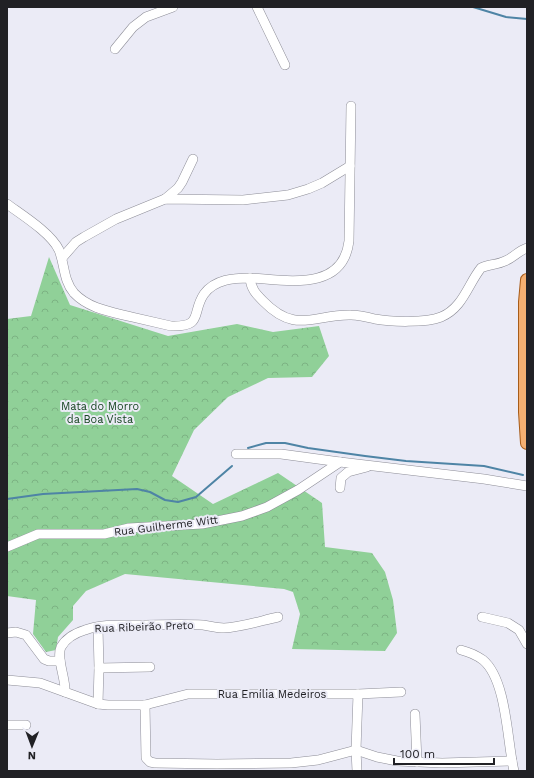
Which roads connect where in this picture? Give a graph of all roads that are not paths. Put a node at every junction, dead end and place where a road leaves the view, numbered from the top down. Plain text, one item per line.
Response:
1 (173, 7) edge
2 (257, 7) edge
3 (115, 49) dead end
4 (285, 64) dead end
5 (351, 106) dead end
6 (193, 159) dead end
7 (350, 166) junction
8 (180, 186) junction
9 (165, 199) junction
10 (191, 199) junction
11 (7, 204) edge
12 (527, 248) edge
13 (62, 258) junction
14 (250, 278) junction
15 (527, 280) edge
16 (527, 443) edge
17 (236, 454) dead end
18 (340, 462) junction
19 (372, 466) junction
20 (527, 486) edge
21 (340, 488) dead end
22 (7, 547) edge
23 (278, 617) dead end
24 (482, 617) dead end
25 (98, 628) junction
26 (7, 633) edge
27 (527, 644) edge
28 (461, 650) dead end
29 (60, 661) junction
30 (150, 667) dead end
31 (99, 668) junction
32 (7, 680) edge
33 (65, 692) junction
34 (401, 692) dead end
35 (358, 694) junction
36 (98, 704) junction
37 (145, 704) junction
38 (415, 714) dead end
39 (7, 725) edge
40 (26, 725) dead end
41 (356, 750) junction
42 (512, 761) junction
43 (417, 762) junction
44 (217, 768) edge
45 (357, 771) edge
46 (514, 771) edge

1 - 3 street
2 - 4 street
5 - 7 street
6 - 8 street
7 - 10 street
7 - 14 street
8 - 9 street
8 - 10 street
9 - 10 street
9 - 13 street
11 - 13 street
12 - 14 street
13 - 14 street
15 - 16 main road
17 - 18 street
18 - 19 street
18 - 22 street, Rua Guilherme Witt
19 - 20 street
19 - 21 street
23 - 25 street, Rua Ribeirão Preto
24 - 27 street
25 - 29 street, Rua Ribeirão Preto
25 - 31 street
26 - 29 street
28 - 42 street
29 - 33 street, Rua Ribeirão Preto
30 - 31 street
31 - 36 street
32 - 33 street, Rua Emília Medeiros
33 - 36 street, Rua Emília Medeiros
34 - 35 street, Rua Emília Medeiros
35 - 37 street, Rua Emília Medeiros
35 - 41 street
36 - 37 street, Rua Emília Medeiros
37 - 44 street
38 - 43 street
39 - 40 street
41 - 43 street
41 - 44 street
41 - 45 street
42 - 43 street
42 - 46 street

